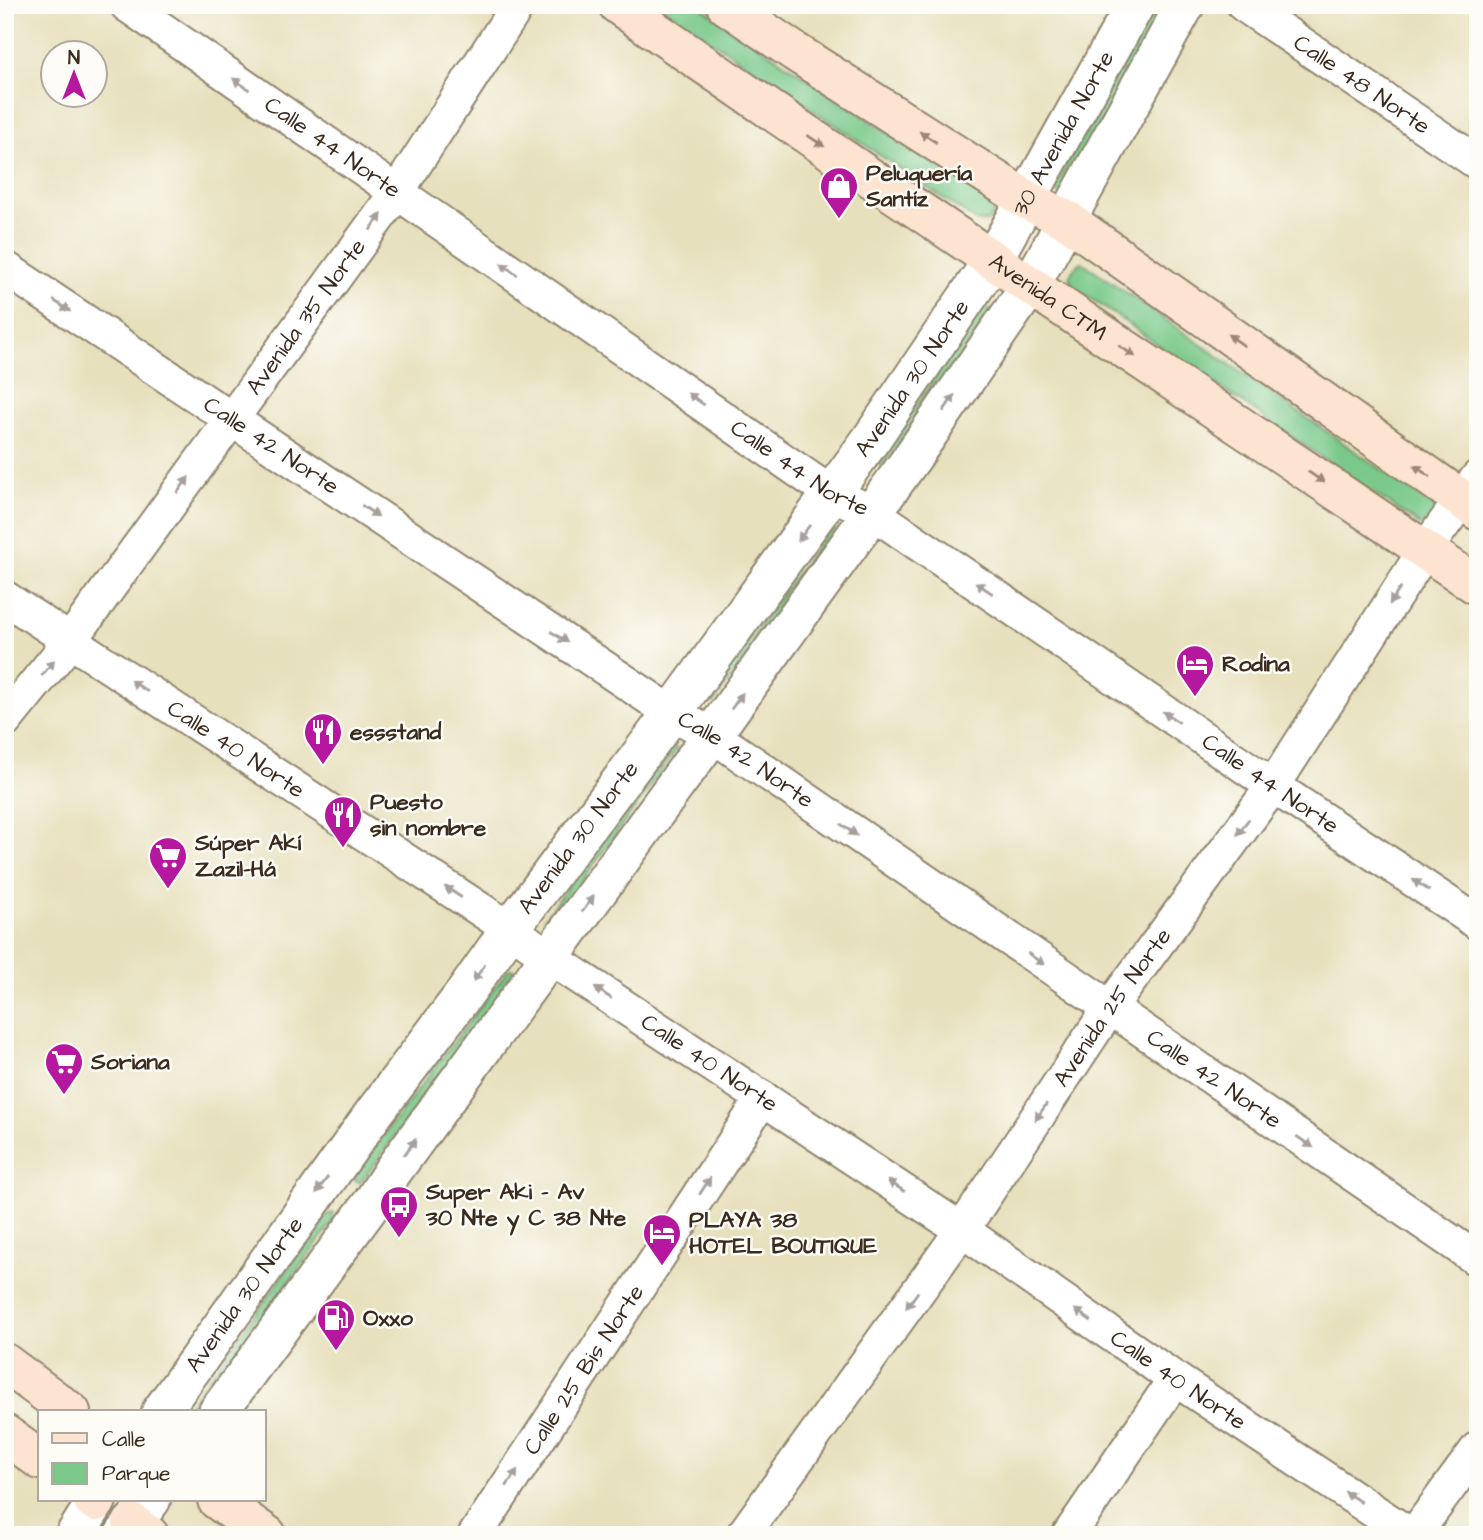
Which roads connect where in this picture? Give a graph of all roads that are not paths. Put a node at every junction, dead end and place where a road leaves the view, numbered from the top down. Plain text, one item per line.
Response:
1 (127, 5) edge
2 (518, 5) edge
3 (618, 5) edge
4 (726, 5) edge
5 (1135, 5) edge
6 (1185, 5) edge
7 (1244, 5) edge
8 (1478, 163) edge
9 (397, 192) junction
10 (1027, 200) junction
11 (1067, 220) junction
12 (992, 261) junction
13 (5, 268) edge
14 (1030, 286) junction
15 (232, 419) junction
16 (911, 459) joint
17 (832, 494) junction
18 (1472, 496) edge
19 (872, 512) junction
20 (1425, 550) junction
21 (1478, 586) edge
22 (5, 598) edge
23 (70, 641) junction
24 (672, 713) junction
25 (5, 721) edge
26 (712, 735) junction
27 (1273, 786) junction
28 (1478, 923) edge
29 (510, 929) junction
30 (549, 957) junction
31 (1109, 1009) junction
32 (763, 1098) junction
33 (962, 1230) junction
34 (1478, 1260) edge
35 (5, 1363) edge
36 (1175, 1379) junction
37 (68, 1410) edge
38 (162, 1410) edge
39 (219, 1410) edge
40 (5, 1434) edge
41 (1478, 1448) edge
42 (38, 1459) edge
43 (94, 1502) edge
44 (99, 1502) edge
45 (220, 1502) edge
46 (139, 1523) edge
47 (75, 1535) edge
48 (267, 1535) edge
49 (475, 1535) edge
50 (743, 1535) edge
51 (1069, 1535) edge
52 (1412, 1535) edge

9 -> 1 street, Calle 44 Norte
2 - 9 street, Avenida 35 Norte
3 -> 12 main road, Avenida CTM
10 -> 4 main road
5 - 10 street, 30 Avenida Norte
6 - 11 street
7 - 8 street, Calle 48 Norte
15 -> 9 street, Avenida 35 Norte
17 -> 9 street, Calle 44 Norte
10 - 11 main road
10 - 12 street, 30 Avenida Norte
11 - 14 street, 30 Avenida Norte
18 -> 11 main road
12 - 14 main road, Avenida CTM
12 - 17 street, Avenida 30 Norte
13 -> 15 street, Calle 42 Norte
16 -> 14 street, 30 Avenida Norte
14 -> 20 main road, Avenida CTM
23 -> 15 street, Avenida 35 Norte
15 -> 24 street, Calle 42 Norte
16 - 19 street, Avenida 30 Norte
17 - 19 street, Calle 44 Norte
17 -> 24 street, Avenida 30 Norte
18 - 20 street, Avenida 25 Norte
26 -> 19 street, Avenida 30 Norte
27 -> 19 street, Calle 44 Norte
20 - 21 main road, Avenida CTM
20 -> 27 street, Avenida 25 Norte
22 - 23 street, Calle 40 Norte
25 -> 23 street, Avenida 35 Norte
29 -> 23 street, Calle 40 Norte
24 - 26 street, Calle 42 Norte
24 - 29 street, Avenida 30 Norte
30 -> 26 street, Avenida 30 Norte
26 -> 31 street, Calle 42 Norte
28 -> 27 street, Calle 44 Norte
27 -> 31 street, Avenida 25 Norte
29 - 30 street, Calle 40 Norte
29 -> 38 street, Avenida 30 Norte
32 -> 30 street, Calle 40 Norte
39 -> 30 street, Avenida 30 Norte
31 -> 33 street, Avenida 25 Norte
31 -> 34 street, Calle 42 Norte
33 -> 32 street, Calle 40 Norte
49 -> 32 street, Calle 25 Bis Norte
36 -> 33 street, Calle 40 Norte
33 -> 50 street, Avenida 25 Norte
35 - 37 main road
36 - 51 street
52 -> 36 street, Calle 40 Norte
40 - 42 main road
41 - 52 street
43 - 47 street
44 - 46 street
45 - 48 main road

